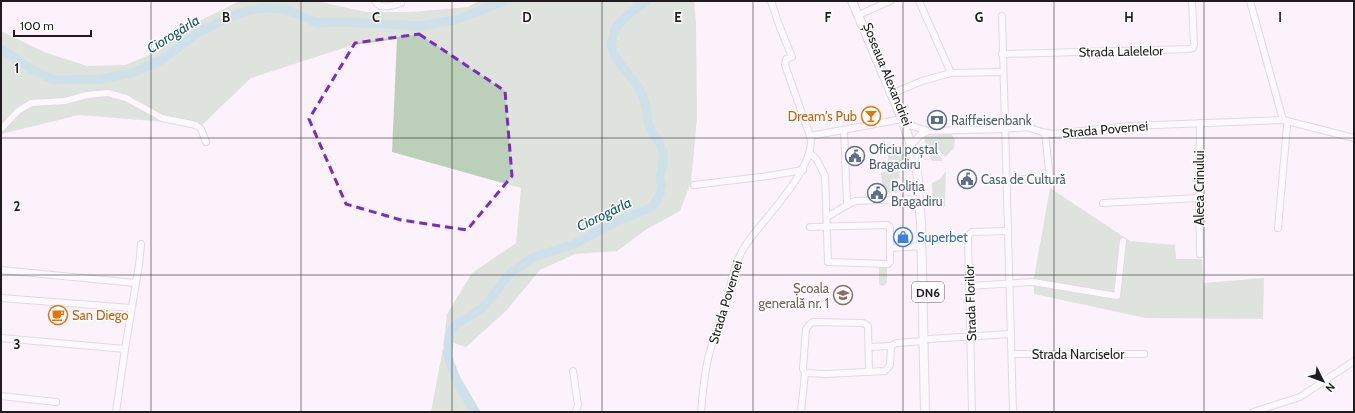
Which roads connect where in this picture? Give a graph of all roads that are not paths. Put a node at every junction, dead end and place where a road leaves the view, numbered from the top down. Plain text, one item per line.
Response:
1 (375, 1) edge
2 (772, 1) edge
3 (852, 1) edge
4 (857, 1) edge
5 (890, 1) edge
6 (919, 1) edge
7 (1192, 1) edge
8 (1250, 1) edge
9 (401, 3) dead end
10 (863, 13) junction
11 (1002, 16) dead end
12 (1002, 54) junction
13 (1002, 72) junction
14 (951, 74) junction
15 (896, 92) junction
16 (902, 119) junction
17 (1283, 120) junction
18 (1200, 123) junction
19 (909, 125) junction
20 (1287, 126) dead end
21 (1, 129) edge
22 (1004, 129) junction
23 (844, 130) junction
24 (928, 131) junction
25 (1045, 133) junction
26 (810, 137) junction
27 (1354, 138) edge
28 (915, 141) junction
29 (206, 142) dead end
30 (810, 153) junction
31 (803, 170) junction
32 (1006, 180) junction
33 (694, 185) dead end
34 (1199, 198) junction
35 (920, 199) junction
36 (1103, 203) dead end
37 (847, 205) junction
38 (827, 217) junction
39 (827, 226) junction
40 (810, 227) dead end
41 (1278, 228) dead end
42 (1008, 231) junction
43 (1123, 241) dead end
44 (141, 244) dead end
45 (922, 246) junction
46 (891, 248) junction
47 (1200, 254) dead end
48 (1, 270) edge
49 (136, 283) junction
50 (1010, 284) junction
51 (969, 286) junction
52 (1, 298) edge
53 (131, 308) junction
54 (1011, 334) junction
55 (971, 337) junction
56 (1, 338) edge
57 (926, 340) junction
58 (890, 346) junction
59 (869, 347) junction
60 (125, 349) junction
61 (1012, 354) junction
62 (1144, 354) dead end
63 (1354, 361) edge
64 (573, 371) dead end
65 (869, 372) junction
66 (805, 373) junction
67 (1, 396) edge
68 (56, 402) dead end
69 (116, 412) edge
70 (576, 412) edge
71 (701, 412) edge
72 (801, 412) edge
73 (925, 412) edge
74 (931, 412) edge
75 (972, 412) edge
76 (1013, 412) edge
77 (1253, 412) edge

1 - 9 street
2 - 26 street
3 - 16 highway, Șoseaua Alexandriei / DN6
4 - 10 highway, Șoseaua Alexandriei / DN6
5 - 10 street
6 - 14 street
7 - 12 street, Strada Lalelelor
8 - 17 street
10 - 15 highway, Șoseaua Alexandriei / DN6
11 - 12 street
12 - 13 street
13 - 14 street
13 - 22 street
14 - 15 street
15 - 19 highway, Șoseaua Alexandriei / DN6
16 - 23 street
16 - 35 highway, Șoseaua Alexandriei / DN6
17 - 18 street, Strada Povernei
17 - 27 street, Strada Povernei
18 - 25 street, Strada Povernei
18 - 34 street, Aleea Crinului
19 - 24 street, Strada Povernei
19 - 28 highway, Șoseaua Alexandriei / DN6
20 - 41 street
21 - 29 street
22 - 24 street, Strada Povernei
22 - 25 street, Strada Povernei
22 - 32 street
23 - 26 street
23 - 37 street
24 - 28 street
25 - 32 street
26 - 30 street, Strada Povernei
28 - 57 highway, Șoseaua Alexandriei / DN6
30 - 31 street, Strada Povernei
30 - 38 street
31 - 33 street
31 - 71 street, Strada Povernei
32 - 42 street
34 - 36 street
34 - 47 street, Aleea Crinului
35 - 37 street
35 - 45 highway, Șoseaua Alexandriei / DN6
37 - 38 street
38 - 39 street
39 - 40 street
39 - 46 street
39 - 46 street
42 - 50 street
42 - 51 street, Strada Florilor
43 - 50 street
44 - 49 street
45 - 46 street
45 - 57 highway, Șoseaua Alexandriei / DN6
48 - 49 street
49 - 53 street
50 - 51 street
50 - 54 street
51 - 55 street, Strada Florilor
52 - 53 street
53 - 60 street
54 - 55 street
54 - 61 street
55 - 57 street
55 - 75 street, Strada Florilor
56 - 60 street
57 - 58 street
57 - 73 highway, Șoseaua Alexandriei / DN6
57 - 74 highway, Șoseaua Alexandriei / DN6
58 - 59 street
58 - 65 street
59 - 65 street
59 - 66 street
60 - 69 street
61 - 62 street, Strada Narciselor
61 - 76 street
63 - 77 street
64 - 70 street
65 - 66 street
66 - 72 street
67 - 68 street

